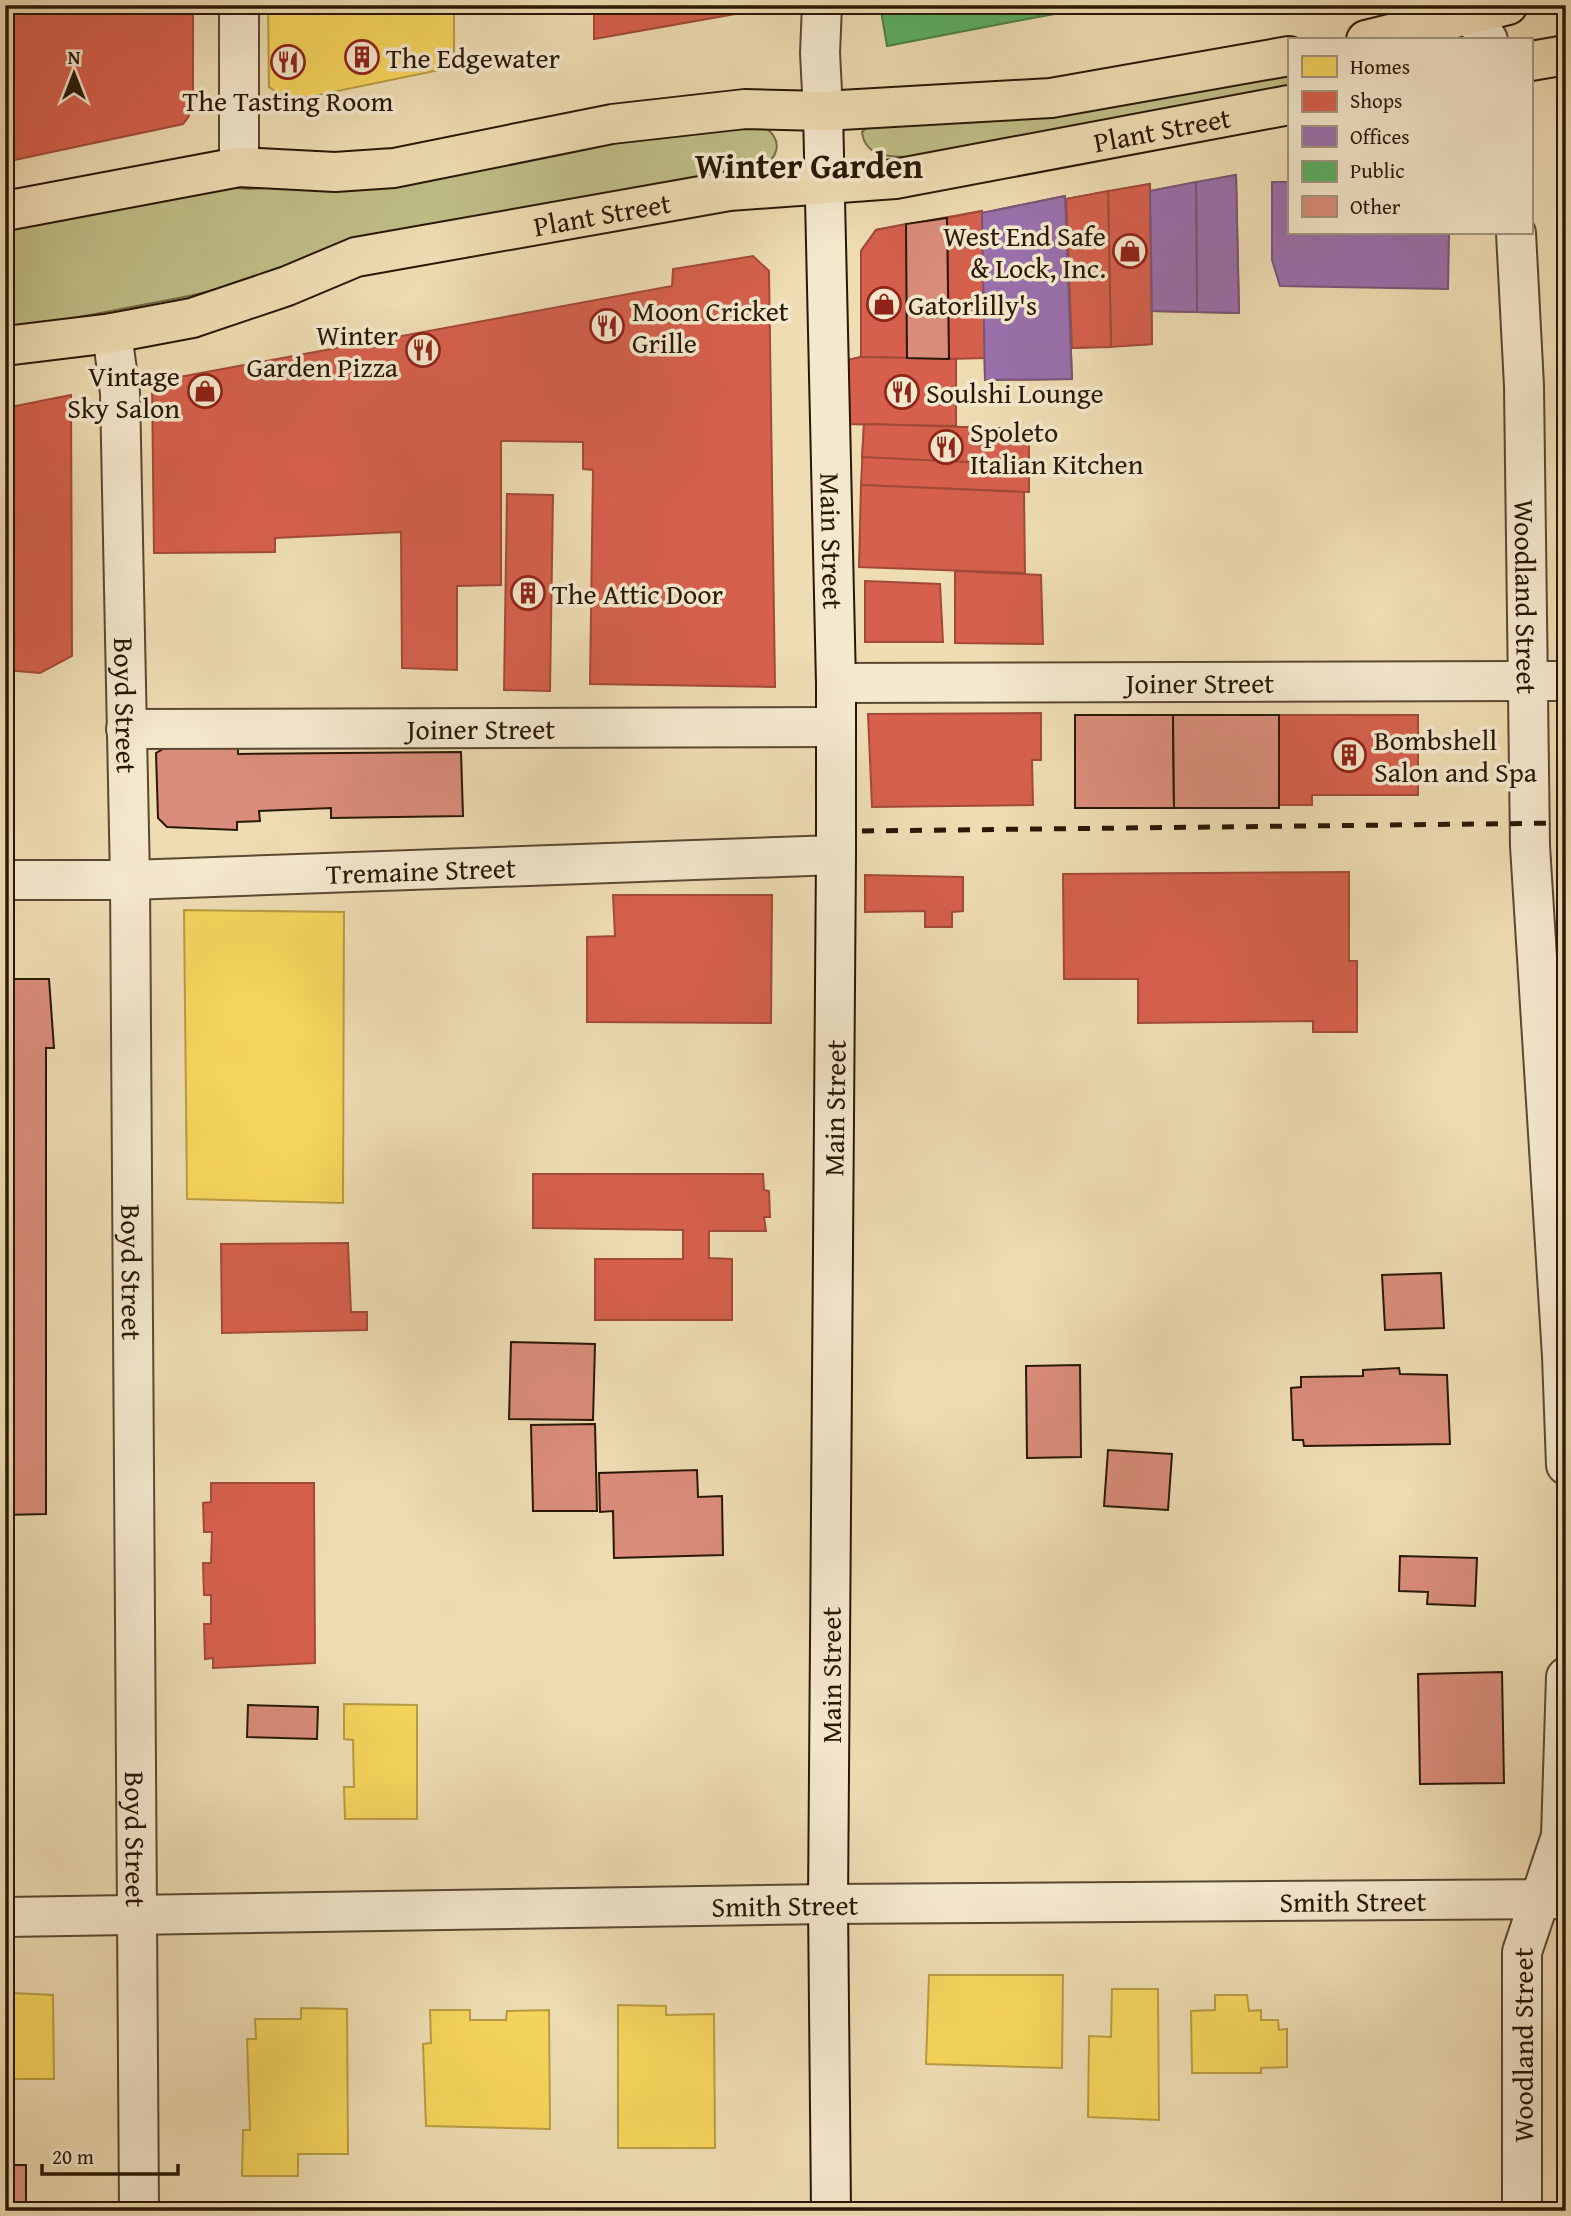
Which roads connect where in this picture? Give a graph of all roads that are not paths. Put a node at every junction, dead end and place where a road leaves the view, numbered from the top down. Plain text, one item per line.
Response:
1 (239, 5) edge
2 (822, 5) edge
3 (1508, 5) edge
4 (1475, 19) edge
5 (1376, 38) edge
6 (1566, 55) edge
7 (1288, 56) edge
8 (1532, 61) edge
9 (1288, 105) edge
10 (823, 111) junction
11 (239, 167) junction
12 (826, 185) junction
13 (5, 211) edge
14 (1516, 234) edge
15 (112, 333) junction
16 (5, 346) edge
17 (1528, 681) junction
18 (1566, 681) edge
19 (836, 683) junction
20 (836, 727) junction
21 (126, 729) junction
22 (836, 855) junction
23 (5, 880) edge
24 (130, 880) junction
25 (1566, 1465) edge
26 (1566, 1677) edge
27 (1554, 1899) edge
28 (828, 1904) junction
29 (135, 1916) junction
30 (5, 1917) edge
31 (139, 2211) edge
32 (831, 2211) edge
33 (1522, 2211) edge

1 - 11 street
2 - 10 street, Main Street
3 - 4 main road
4 - 5 main road
6 - 8 main road
7 - 10 main road, Plant Street
9 - 12 main road, Plant Street
10 - 11 main road, Plant Street
10 - 12 street, Main Street
11 - 13 main road, Plant Street
12 - 15 main road, Plant Street
12 - 19 street, Main Street
14 - 17 street, Woodland Street
15 - 16 main road, Plant Street
15 - 21 street, Boyd Street
17 - 18 street, Joiner Street
17 - 19 street, Joiner Street
17 - 25 street, Woodland Street
19 - 20 street, Main Street
20 - 21 street, Joiner Street
20 - 22 street, Main Street
21 - 24 street, Boyd Street
22 - 24 street, Tremaine Street
22 - 28 street, Main Street
23 - 24 street, Tremaine Street
24 - 29 street, Boyd Street
26 - 27 street, Woodland Street
27 - 28 street, Smith Street
27 - 33 street, Woodland Street
28 - 29 street, Smith Street
28 - 32 street, Main Street
29 - 30 street, Smith Street
29 - 31 street, Boyd Street

